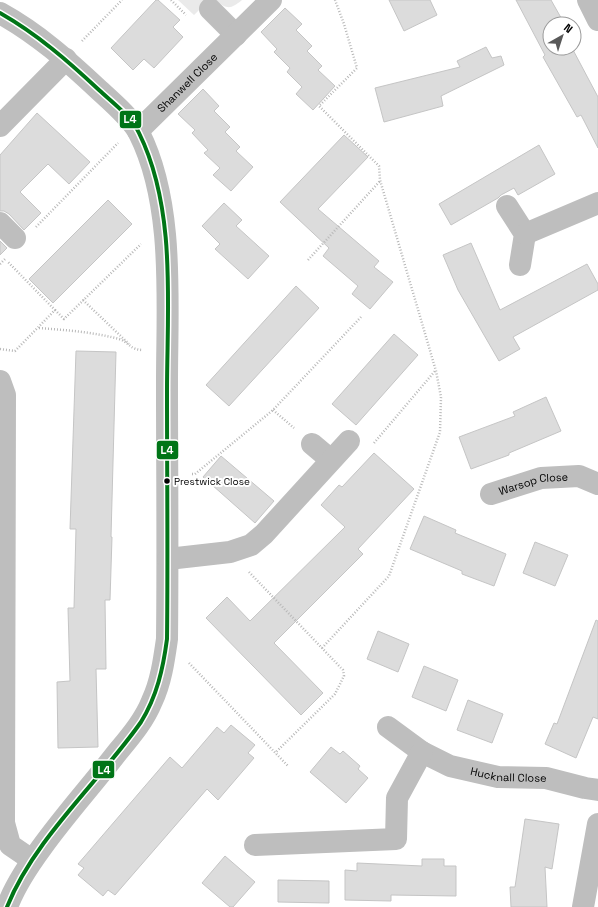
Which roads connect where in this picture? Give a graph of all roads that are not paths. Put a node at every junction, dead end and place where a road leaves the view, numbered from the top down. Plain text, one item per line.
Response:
1 (271, 0) edge
2 (588, 0) edge
3 (210, 9) dead end
4 (0, 13) edge
5 (598, 20) edge
6 (236, 35) junction
7 (66, 59) junction
8 (0, 126) edge
9 (136, 129) junction
10 (598, 204) edge
11 (507, 206) dead end
12 (0, 223) edge
13 (525, 234) junction
14 (19, 241) road end
15 (520, 265) dead end
16 (0, 381) edge
17 (349, 441) dead end
18 (312, 444) dead end
19 (331, 460) junction
20 (598, 484) edge
21 (492, 494) dead end
22 (168, 559) junction
23 (388, 727) dead end
24 (422, 752) junction
25 (598, 790) edge
26 (598, 824) edge
27 (255, 845) dead end
28 (32, 860) junction
29 (9, 900) edge
30 (583, 907) edge

1 - 6 street, Shanwell Close
2 - 5 street
3 - 6 street
4 - 7 street
6 - 9 street, Shanwell Close
7 - 8 street
7 - 9 street
9 - 22 street
10 - 13 street
11 - 13 street
12 - 14 street
13 - 15 street
16 - 28 street
17 - 19 street
18 - 19 street
19 - 22 street
20 - 21 street, Warsop Close
22 - 28 street
23 - 24 street, Hucknall Close
24 - 25 street, Hucknall Close
24 - 27 street
26 - 30 street
28 - 29 street

